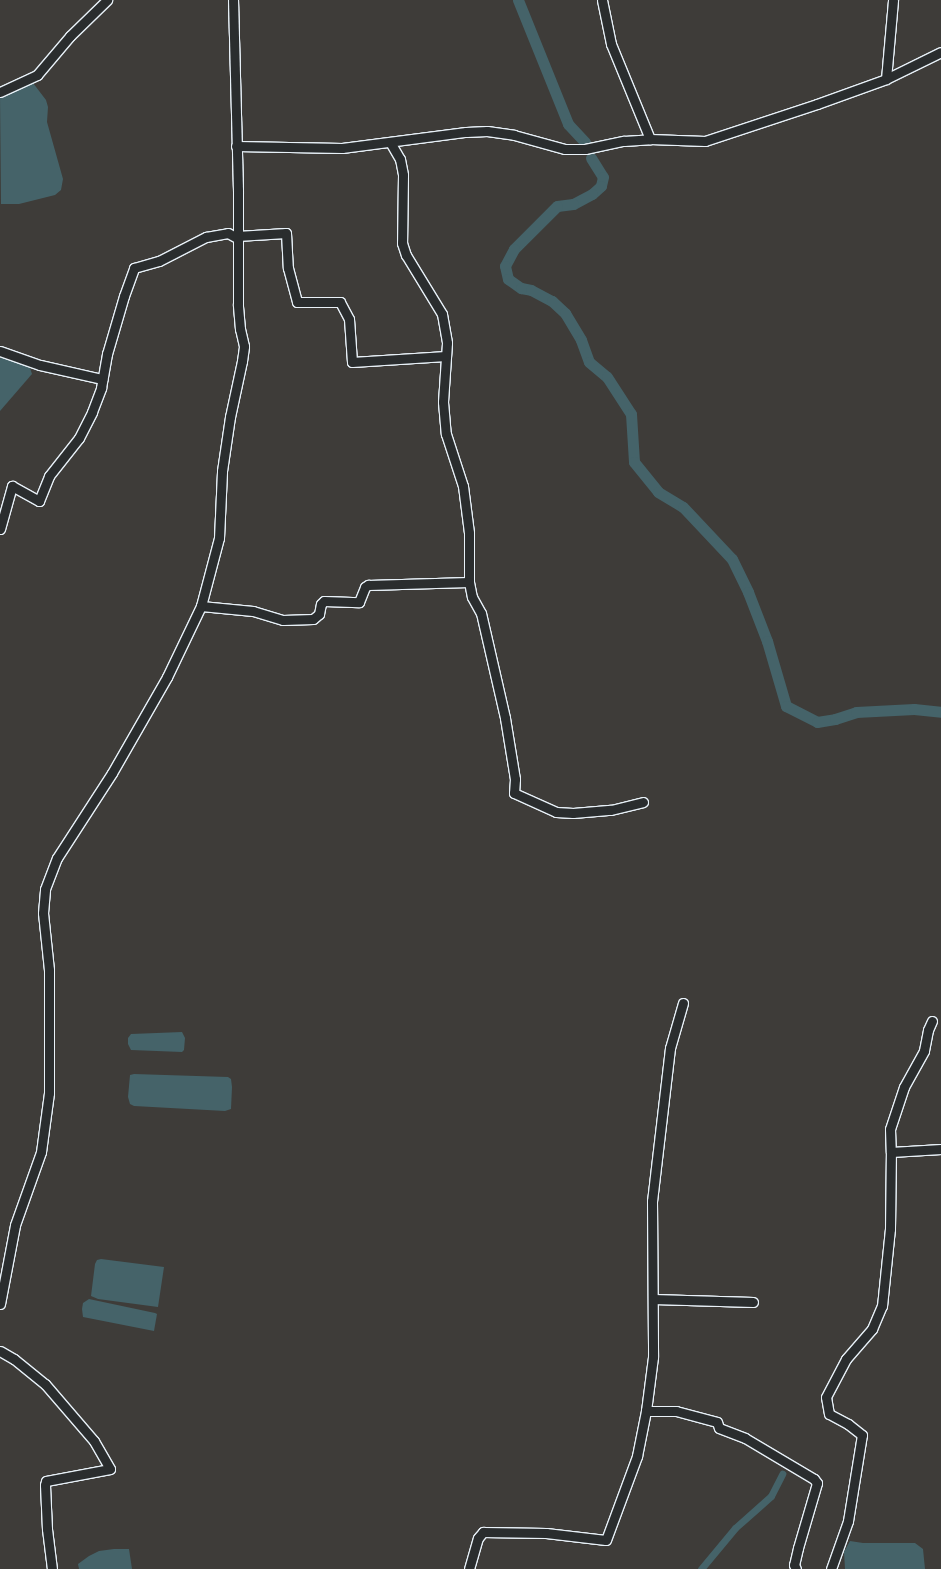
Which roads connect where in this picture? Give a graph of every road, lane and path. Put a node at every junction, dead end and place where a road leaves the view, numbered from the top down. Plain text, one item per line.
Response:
1 (107, 0) edge
2 (233, 0) edge
3 (602, 0) edge
4 (893, 0) edge
5 (941, 52) edge
6 (886, 78) junction
7 (0, 92) edge
8 (650, 139) junction
9 (390, 142) junction
10 (236, 146) junction
11 (237, 237) junction
12 (0, 351) edge
13 (446, 356) junction
14 (102, 379) junction
15 (0, 529) edge
16 (469, 582) junction
17 (201, 606) junction
18 (643, 802) dead end
19 (684, 1004) dead end
20 (932, 1021) dead end
21 (941, 1149) edge
22 (891, 1152) junction
23 (653, 1299) junction
24 (753, 1302) dead end
25 (0, 1304) edge
26 (0, 1351) edge
27 (646, 1411) junction
28 (52, 1569) edge
29 (469, 1569) edge
30 (796, 1569) edge
31 (831, 1569) edge

1 - 7 street
2 - 10 street
3 - 8 street
4 - 6 street
5 - 6 street
6 - 8 street
8 - 9 street
9 - 10 street
9 - 13 street
10 - 11 street
11 - 13 street
11 - 14 street
11 - 17 street
12 - 14 street
13 - 16 street
14 - 15 street
16 - 17 street
16 - 18 street
17 - 25 street
19 - 23 street
20 - 22 street
21 - 22 street
22 - 31 street
23 - 24 street
23 - 27 street
26 - 28 street
27 - 29 street
27 - 30 street

